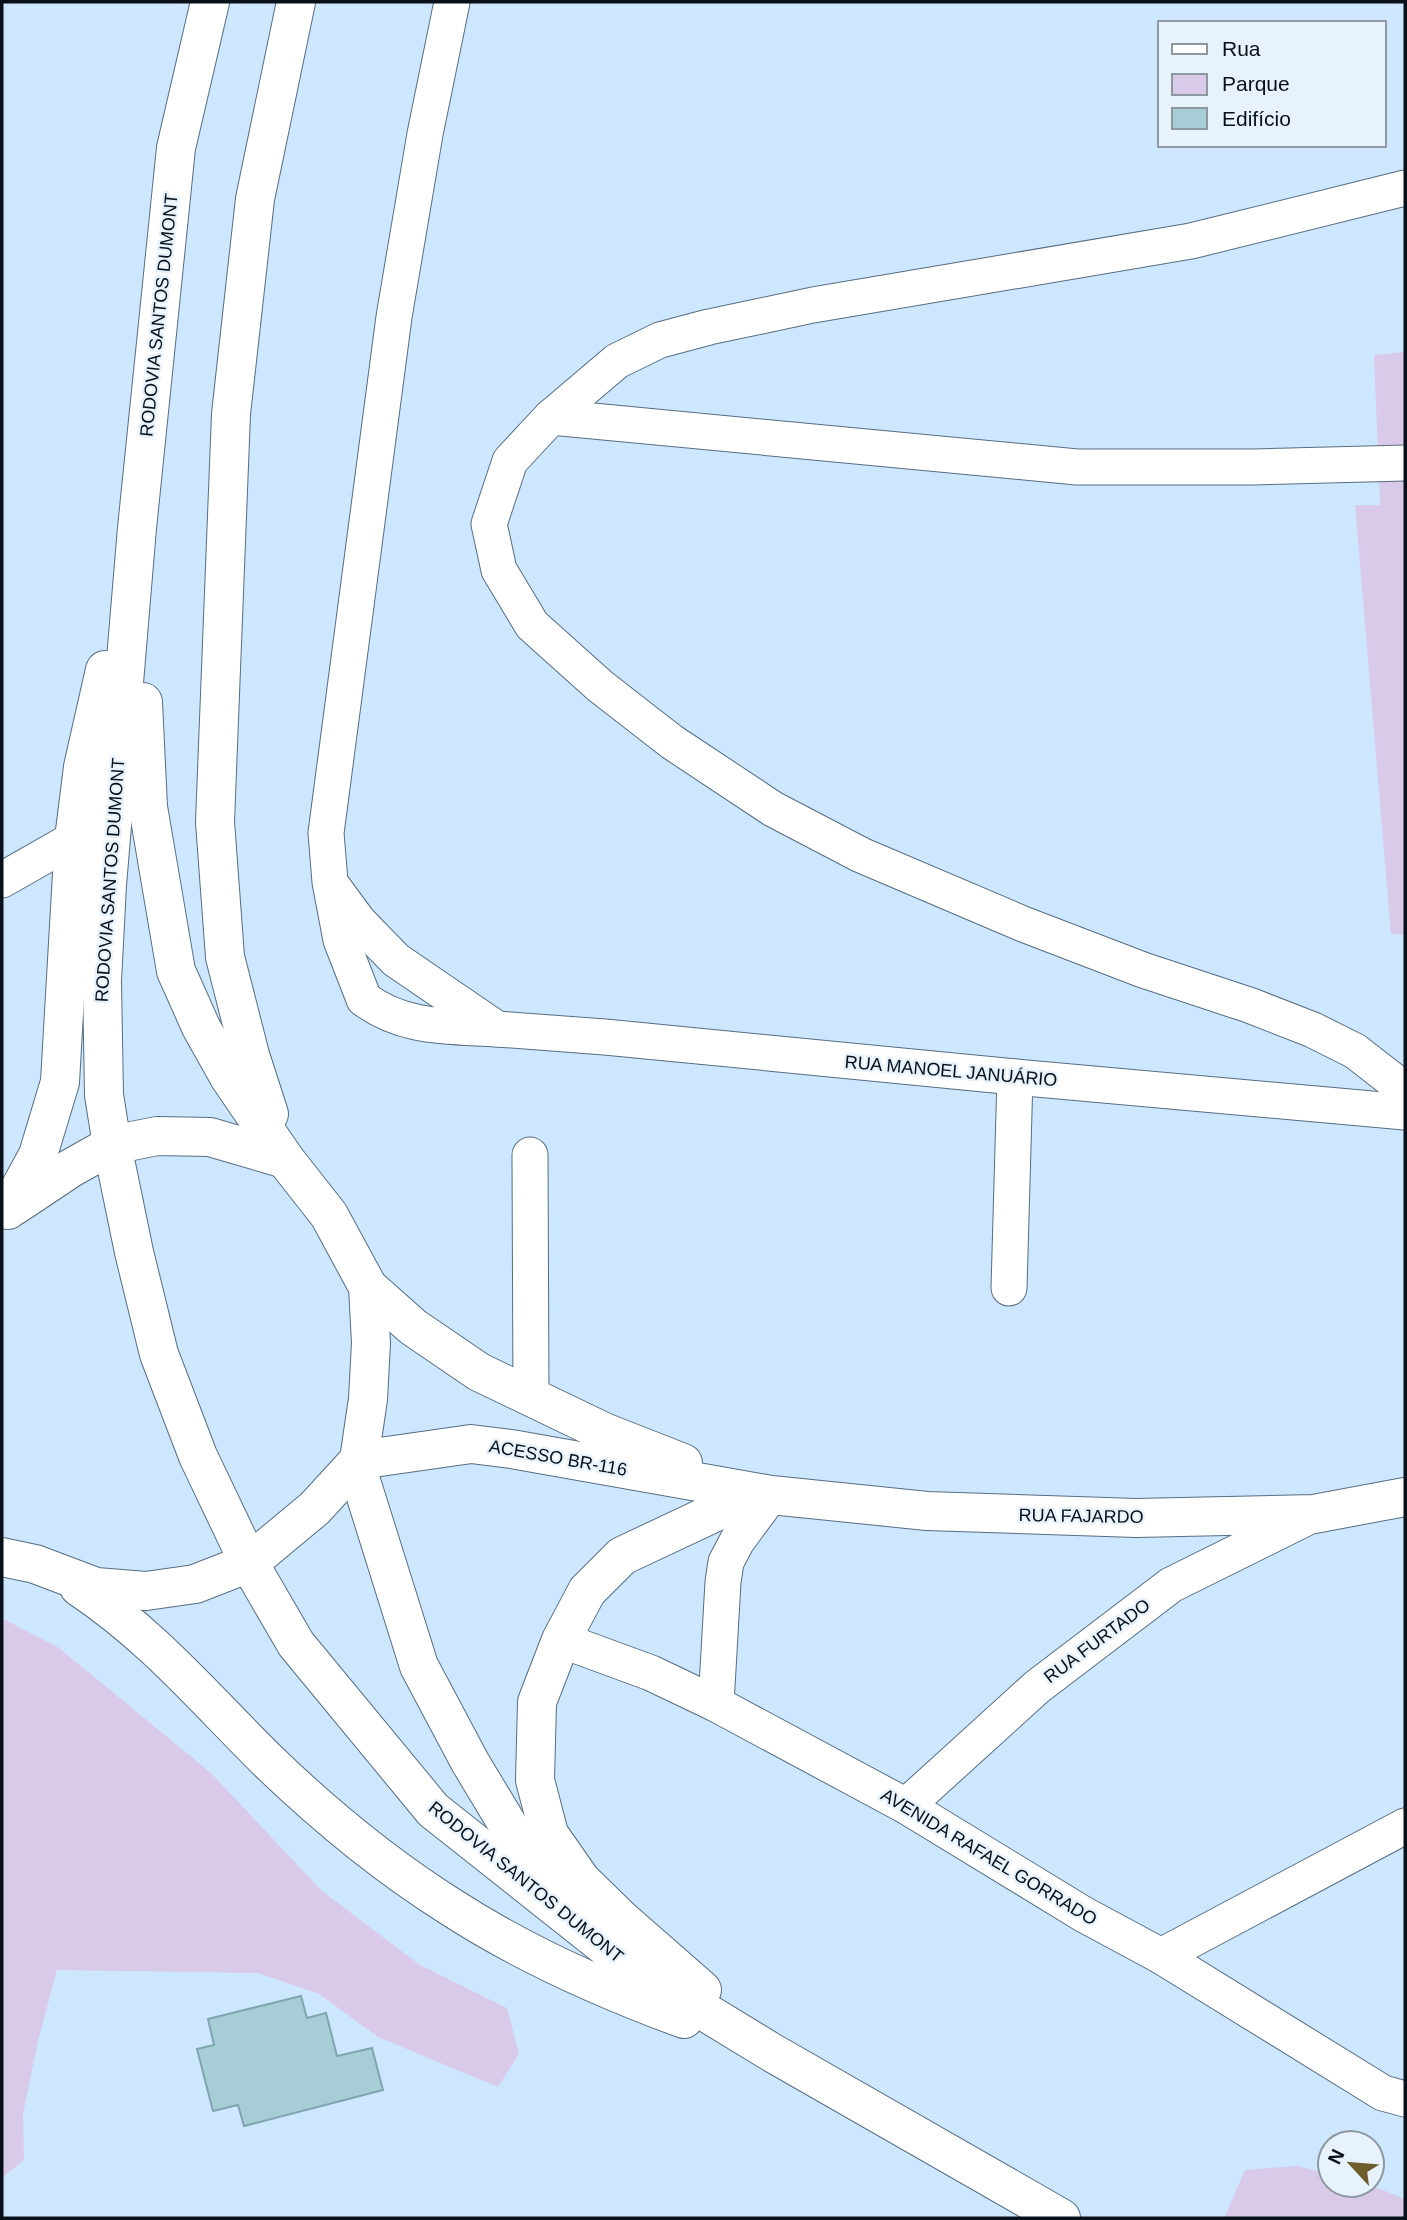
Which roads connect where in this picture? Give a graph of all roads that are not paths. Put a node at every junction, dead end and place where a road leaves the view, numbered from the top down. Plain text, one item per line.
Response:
1 (210, 2) edge
2 (296, 2) edge
3 (452, 2) edge
4 (1405, 188) edge
5 (551, 417) junction
6 (1405, 463) edge
7 (138, 528) junction
8 (74, 839) junction
9 (2, 880) edge
10 (330, 882) junction
11 (396, 960) junction
12 (364, 999) junction
13 (497, 1030) junction
14 (1015, 1077) junction
15 (1405, 1090) edge
16 (1405, 1112) edge
17 (112, 1145) junction
18 (530, 1155) dead end
19 (285, 1159) junction
20 (5, 1216) edge
21 (368, 1287) junction
22 (1009, 1288) dead end
23 (531, 1397) junction
24 (357, 1462) junction
25 (763, 1494) junction
26 (1405, 1497) edge
27 (1314, 1514) junction
28 (2, 1529) edge
29 (249, 1563) junction
30 (31, 1564) edge
31 (561, 1640) junction
32 (716, 1704) junction
33 (906, 1806) junction
34 (1405, 1826) edge
35 (558, 1910) junction
36 (1161, 1956) junction
37 (771, 2052) junction
38 (1405, 2099) edge
39 (1061, 2218) edge

1 - 7 main road, RODOVIA SANTOS DUMONT
2 - 19 main road
3 - 10 street
4 - 5 street
5 - 6 street
5 - 15 street
7 - 8 main road
7 - 17 main road, RODOVIA SANTOS DUMONT
7 - 19 main road
8 - 9 street
8 - 20 main road
10 - 11 street
10 - 12 street
11 - 12 street
11 - 13 street
12 - 13 street, RUA MANOEL JANUÁRIO
13 - 14 street, RUA MANOEL JANUÁRIO
14 - 16 street, RUA MANOEL JANUÁRIO
14 - 22 street
17 - 19 main road
17 - 20 main road
17 - 29 main road, RODOVIA SANTOS DUMONT
18 - 23 street
19 - 21 main road
21 - 23 main road
21 - 24 main road
23 - 25 main road
24 - 25 main road, ACESSO BR-116
24 - 29 main road
24 - 35 main road
25 - 27 main road, RUA FAJARDO
25 - 31 main road
25 - 32 street
26 - 27 main road, RUA FAJARDO
27 - 33 street, RUA FURTADO
28 - 30 main road
29 - 30 main road
29 - 35 main road, RODOVIA SANTOS DUMONT
30 - 37 main road
31 - 32 street, AVENIDA RAFAEL GORRADO
31 - 37 main road
32 - 33 street, AVENIDA RAFAEL GORRADO
33 - 36 street, AVENIDA RAFAEL GORRADO
34 - 36 street
35 - 37 main road, RODOVIA SANTOS DUMONT
36 - 38 street, AVENIDA RAFAEL GORRADO
37 - 39 main road, RODOVIA SANTOS DUMONT

